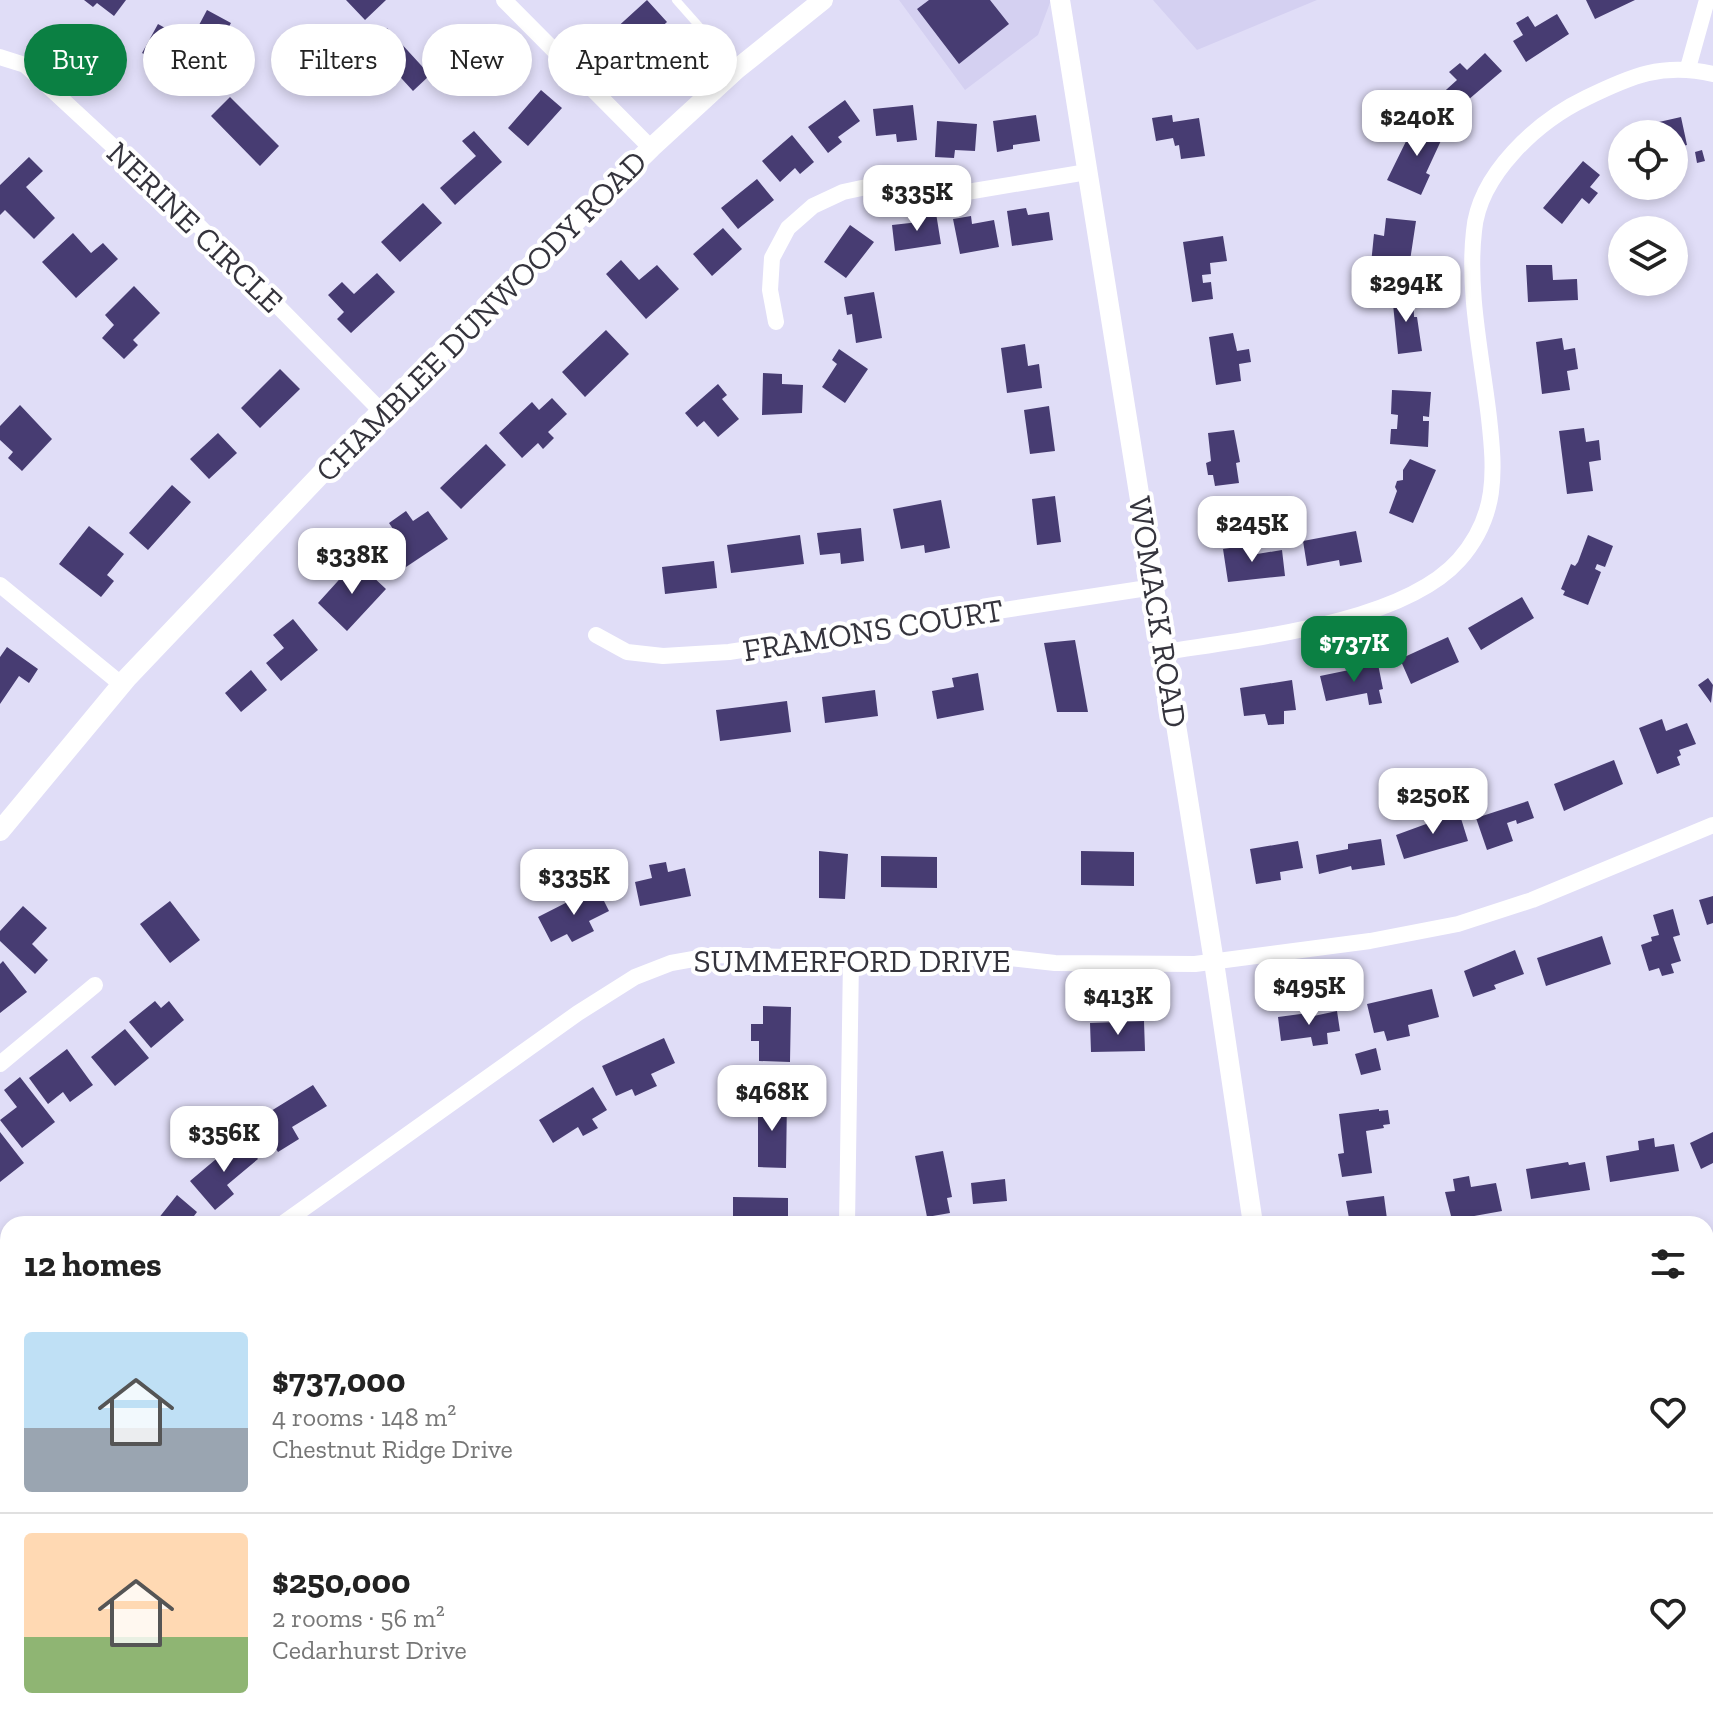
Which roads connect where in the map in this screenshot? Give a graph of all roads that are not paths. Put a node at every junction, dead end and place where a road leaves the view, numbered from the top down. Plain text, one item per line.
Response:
1 (504, 0) edge
2 (676, 0) edge
3 (823, 0) edge
4 (1060, 0) edge
5 (1707, 0) edge
6 (697, 24) edge
7 (0, 57) edge
8 (1688, 68) junction
9 (737, 69) edge
10 (1713, 74) edge
11 (708, 96) edge
12 (651, 148) junction
13 (1087, 172) junction
14 (776, 322) dead end
15 (381, 411) junction
16 (0, 585) edge
17 (1154, 587) junction
18 (596, 635) dead end
19 (1164, 652) junction
20 (121, 684) junction
21 (1713, 825) edge
22 (0, 831) edge
23 (851, 959) junction
24 (1214, 962) junction
25 (95, 985) dead end
26 (0, 1064) edge
27 (293, 1216) edge
28 (847, 1216) edge
29 (1252, 1216) edge

1 - 12 street
2 - 6 lane
3 - 9 street, CHAMBLEE DUNWOODY ROAD
4 - 13 street, WOMACK ROAD
5 - 8 street
7 - 15 street, NERINE CIRCLE
8 - 10 street
8 - 19 street
11 - 12 street, CHAMBLEE DUNWOODY ROAD
12 - 15 street, CHAMBLEE DUNWOODY ROAD
13 - 14 street
13 - 17 street, WOMACK ROAD
15 - 20 street, CHAMBLEE DUNWOODY ROAD
16 - 20 street
17 - 18 street, FRAMONS COURT
17 - 19 street, WOMACK ROAD
19 - 24 street, WOMACK ROAD
20 - 22 street, CHAMBLEE DUNWOODY ROAD
21 - 24 street, SUMMERFORD DRIVE
23 - 24 street, SUMMERFORD DRIVE
23 - 27 street, SUMMERFORD DRIVE
23 - 28 street
24 - 29 street, WOMACK ROAD
25 - 26 street

